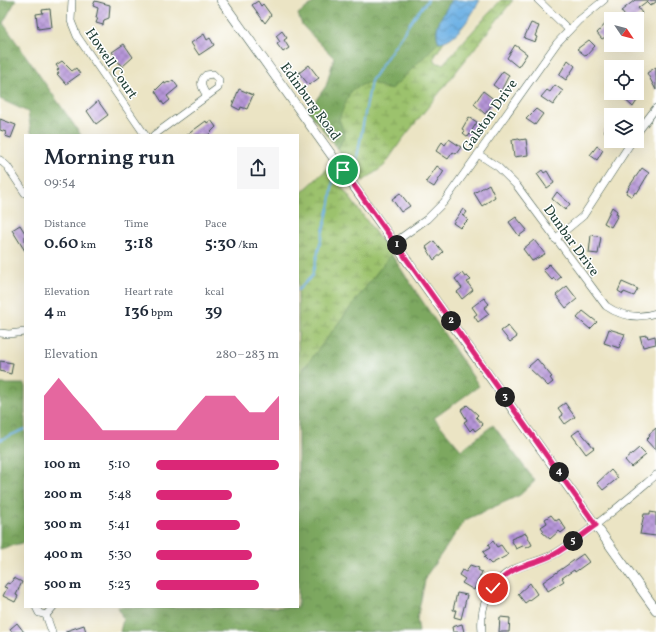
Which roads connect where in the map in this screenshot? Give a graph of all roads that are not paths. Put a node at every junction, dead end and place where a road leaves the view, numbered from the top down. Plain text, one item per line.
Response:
1 (72, 0) edge
2 (221, 0) edge
3 (538, 0) edge
4 (604, 0) edge
5 (569, 30) junction
6 (207, 96) dead end
7 (656, 108) edge
8 (644, 124) edge
9 (144, 134) edge
10 (155, 134) edge
11 (627, 148) edge
12 (478, 154) junction
13 (0, 160) edge
14 (24, 192) edge
15 (555, 239) junction
16 (395, 242) junction
17 (656, 313) edge
18 (24, 332) edge
19 (0, 333) edge
20 (656, 475) edge
21 (596, 525) junction
22 (37, 608) edge
23 (52, 608) edge
24 (656, 610) edge
25 (46, 614) junction
26 (52, 632) edge
27 (482, 632) edge

1 - 9 street, Howell Court
2 - 16 main road, Edinburg Road
3 - 5 street
4 - 5 street, Galston Drive
5 - 12 street, Galston Drive
6 - 10 street
7 - 8 street
11 - 15 street
12 - 15 street, Dunbar Drive
12 - 16 street, Galston Drive
13 - 14 street
15 - 17 street, Dunbar Drive
16 - 21 main road, Edinburg Road
18 - 19 street
20 - 21 street
21 - 24 main road, Edinburg Road
21 - 27 street
22 - 25 street
23 - 25 street
25 - 26 street

